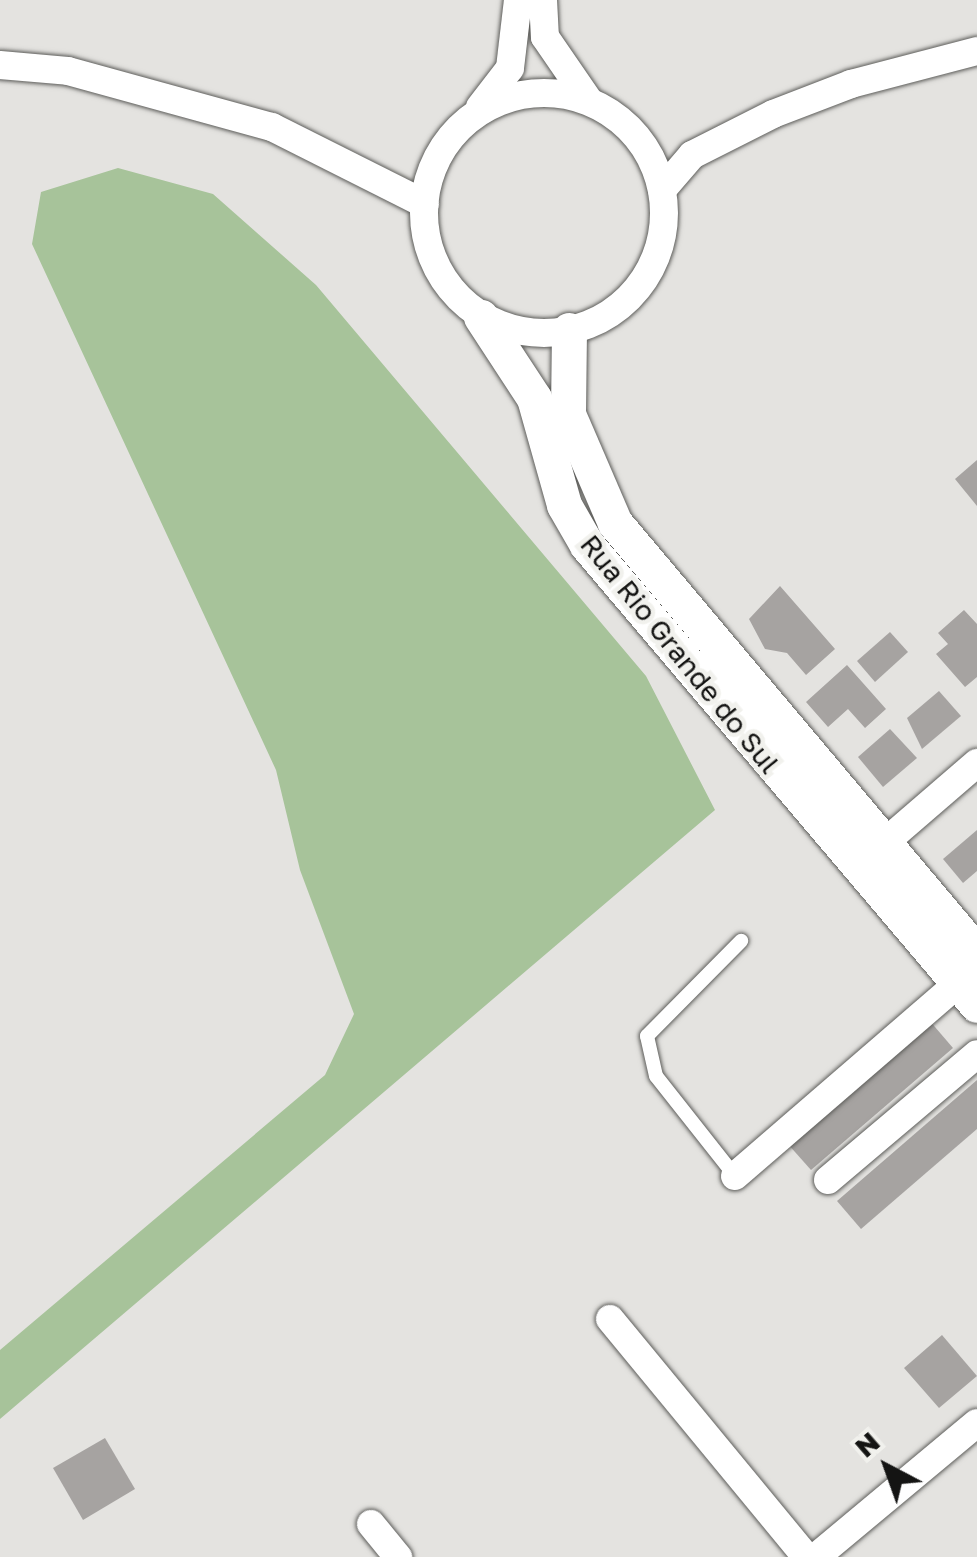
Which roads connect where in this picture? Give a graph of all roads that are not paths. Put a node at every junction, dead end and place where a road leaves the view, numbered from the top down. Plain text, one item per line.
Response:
1 (518, 0) edge
2 (543, 0) edge
3 (977, 51) edge
4 (0, 64) edge
5 (589, 101) junction
6 (473, 116) junction
7 (662, 190) junction
8 (425, 204) junction
9 (481, 317) junction
10 (569, 330) junction
11 (977, 763) edge
12 (870, 855) junction
13 (740, 941) dead end
14 (977, 952) edge
15 (971, 985) edge
16 (977, 1054) edge
17 (736, 1176) joint
18 (828, 1180) dead end
19 (610, 1320) dead end
20 (977, 1423) edge
21 (371, 1524) dead end
22 (398, 1557) edge
23 (806, 1557) edge
24 (816, 1557) edge

1 - 6 street
2 - 5 street
3 - 7 street
4 - 8 street
5 - 6 street
5 - 7 street
6 - 8 street
7 - 10 street
8 - 9 street
9 - 10 street
9 - 12 street, Rua Rio Grande do Sul
10 - 12 street, Rua Rio Grande do Sul
11 - 12 street
12 - 14 street, Rua Rio Grande do Sul
12 - 15 street, Rua Rio Grande do Sul
13 - 17 lane
15 - 17 street
16 - 18 street
19 - 23 street
20 - 24 street
21 - 22 street

